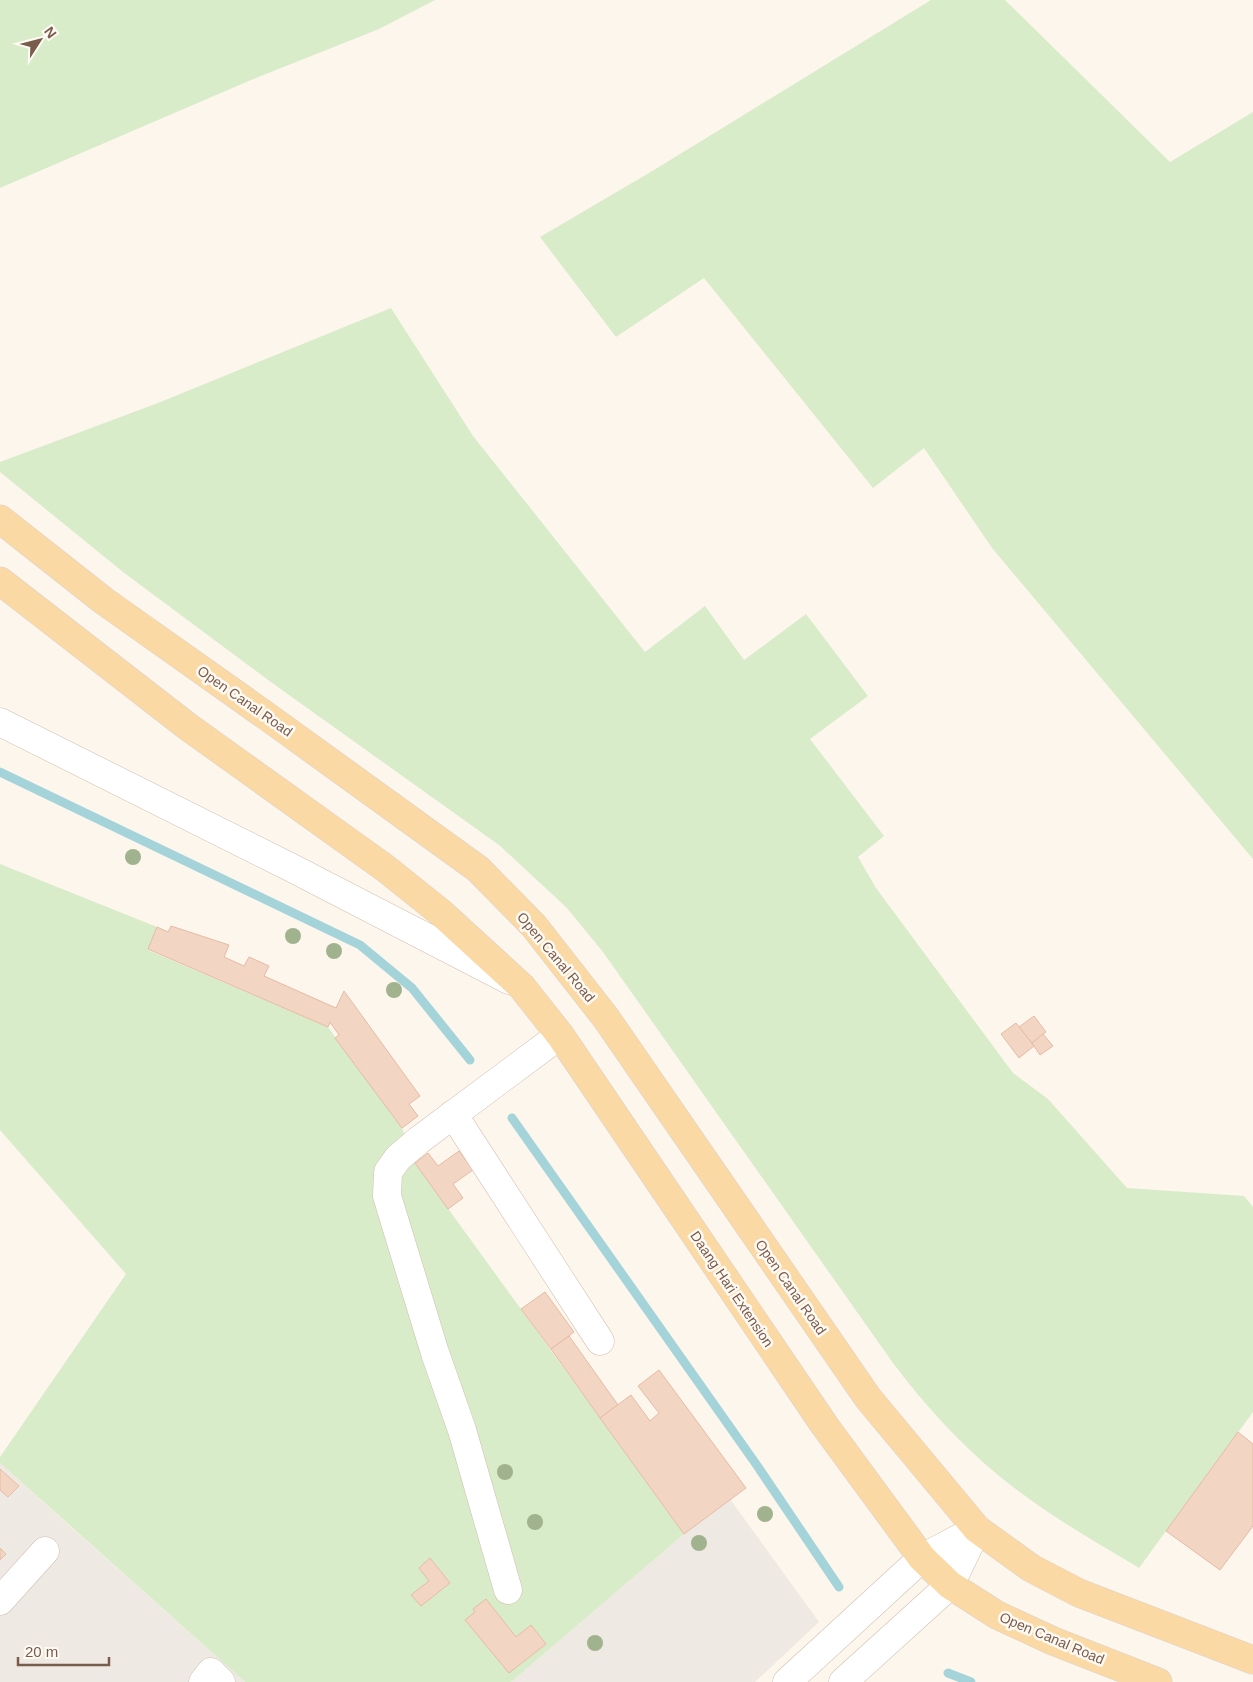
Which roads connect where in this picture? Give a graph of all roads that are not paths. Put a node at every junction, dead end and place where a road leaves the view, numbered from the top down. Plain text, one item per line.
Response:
1 (0, 519) edge
2 (0, 581) edge
3 (0, 722) edge
4 (522, 986) junction
5 (560, 1035) junction
6 (453, 1114) junction
7 (600, 1341) dead end
8 (977, 1529) junction
9 (45, 1551) dead end
10 (922, 1558) junction
11 (950, 1585) junction
12 (508, 1590) dead end
13 (0, 1601) edge
14 (1253, 1660) edge
15 (202, 1682) edge
16 (221, 1682) edge
17 (787, 1682) edge
18 (843, 1682) edge
19 (1158, 1682) edge

1 - 8 main road, Open Canal Road
2 - 4 main road
3 - 4 street
4 - 5 main road, Daang Hari Extension
5 - 6 street
5 - 10 main road, Daang Hari Extension
6 - 7 street
6 - 12 street
8 - 10 street
8 - 11 street
8 - 14 main road
9 - 13 street
10 - 11 main road, Daang Hari Extension
10 - 17 street
11 - 18 street
11 - 19 main road, Open Canal Road
15 - 16 street

